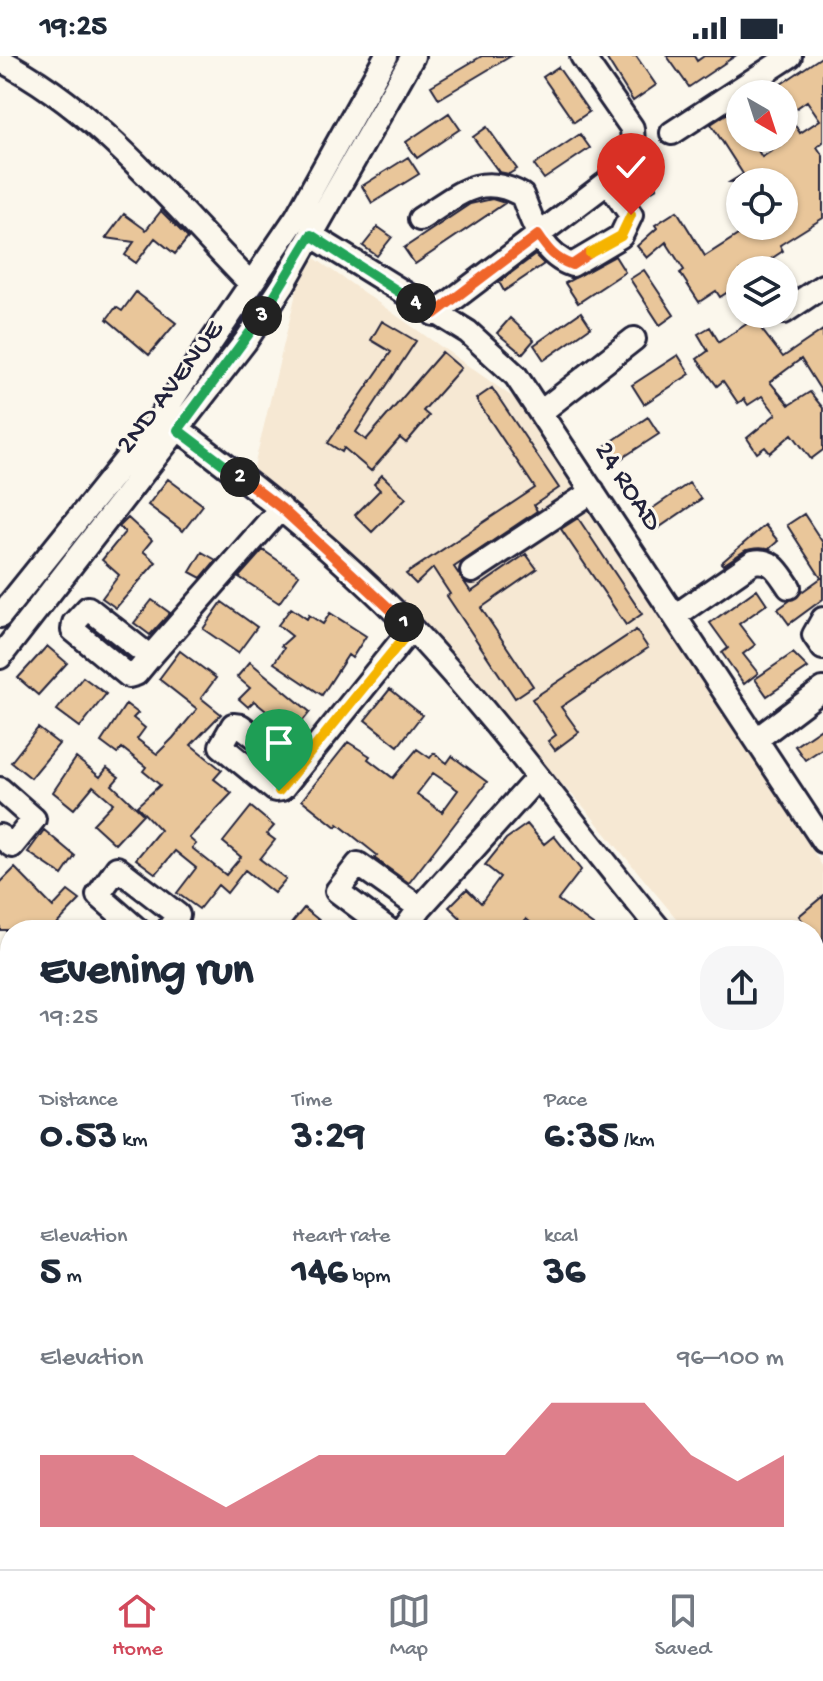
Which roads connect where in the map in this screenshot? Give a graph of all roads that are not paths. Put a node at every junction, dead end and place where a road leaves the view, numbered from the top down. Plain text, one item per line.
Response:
1 (386, 56) edge
2 (413, 56) edge
3 (582, 56) edge
4 (790, 56) edge
5 (0, 60) edge
6 (672, 133) dead end
7 (608, 182) junction
8 (420, 219) dead end
9 (311, 235) junction
10 (538, 235) junction
11 (251, 284) junction
12 (823, 286) edge
13 (798, 303) edge
14 (434, 314) junction
15 (634, 339) dead end
16 (541, 412) junction
17 (170, 423) junction
18 (593, 491) junction
19 (281, 508) junction
20 (472, 571) dead end
21 (789, 587) dead end
22 (0, 616) edge
23 (675, 616) junction
24 (823, 619) edge
25 (411, 629) junction
26 (823, 648) edge
27 (0, 657) edge
28 (150, 657) dead end
29 (823, 689) edge
30 (757, 739) junction
31 (298, 769) dead end
32 (538, 777) junction
33 (0, 789) edge
34 (823, 841) edge
35 (4, 849) edge
36 (420, 908) junction
37 (127, 920) edge
38 (175, 920) edge
39 (376, 920) edge
40 (411, 920) edge
41 (647, 920) edge

1 - 11 street, 2ND AVENUE
2 - 9 street, 2ND AVENUE
3 - 7 street
4 - 6 street
5 - 11 street
7 - 10 street
7 - 10 street
8 - 10 street
9 - 14 street, 24 ROAD
9 - 17 street, 2ND AVENUE
10 - 14 street
11 - 17 street, 2ND AVENUE
12 - 13 street
14 - 16 street, 24 ROAD
15 - 16 street
16 - 18 street, 24 ROAD
17 - 19 street
17 - 22 street, 2ND AVENUE
17 - 27 street, 2ND AVENUE
18 - 20 street
18 - 23 street, 24 ROAD
19 - 25 street
19 - 28 street
21 - 23 street
23 - 30 street, 24 ROAD
24 - 26 street
25 - 31 street
25 - 32 street
29 - 30 street
30 - 34 street, 24 ROAD
32 - 36 street
32 - 41 street
33 - 35 street
36 - 39 street
36 - 40 street
37 - 38 street

